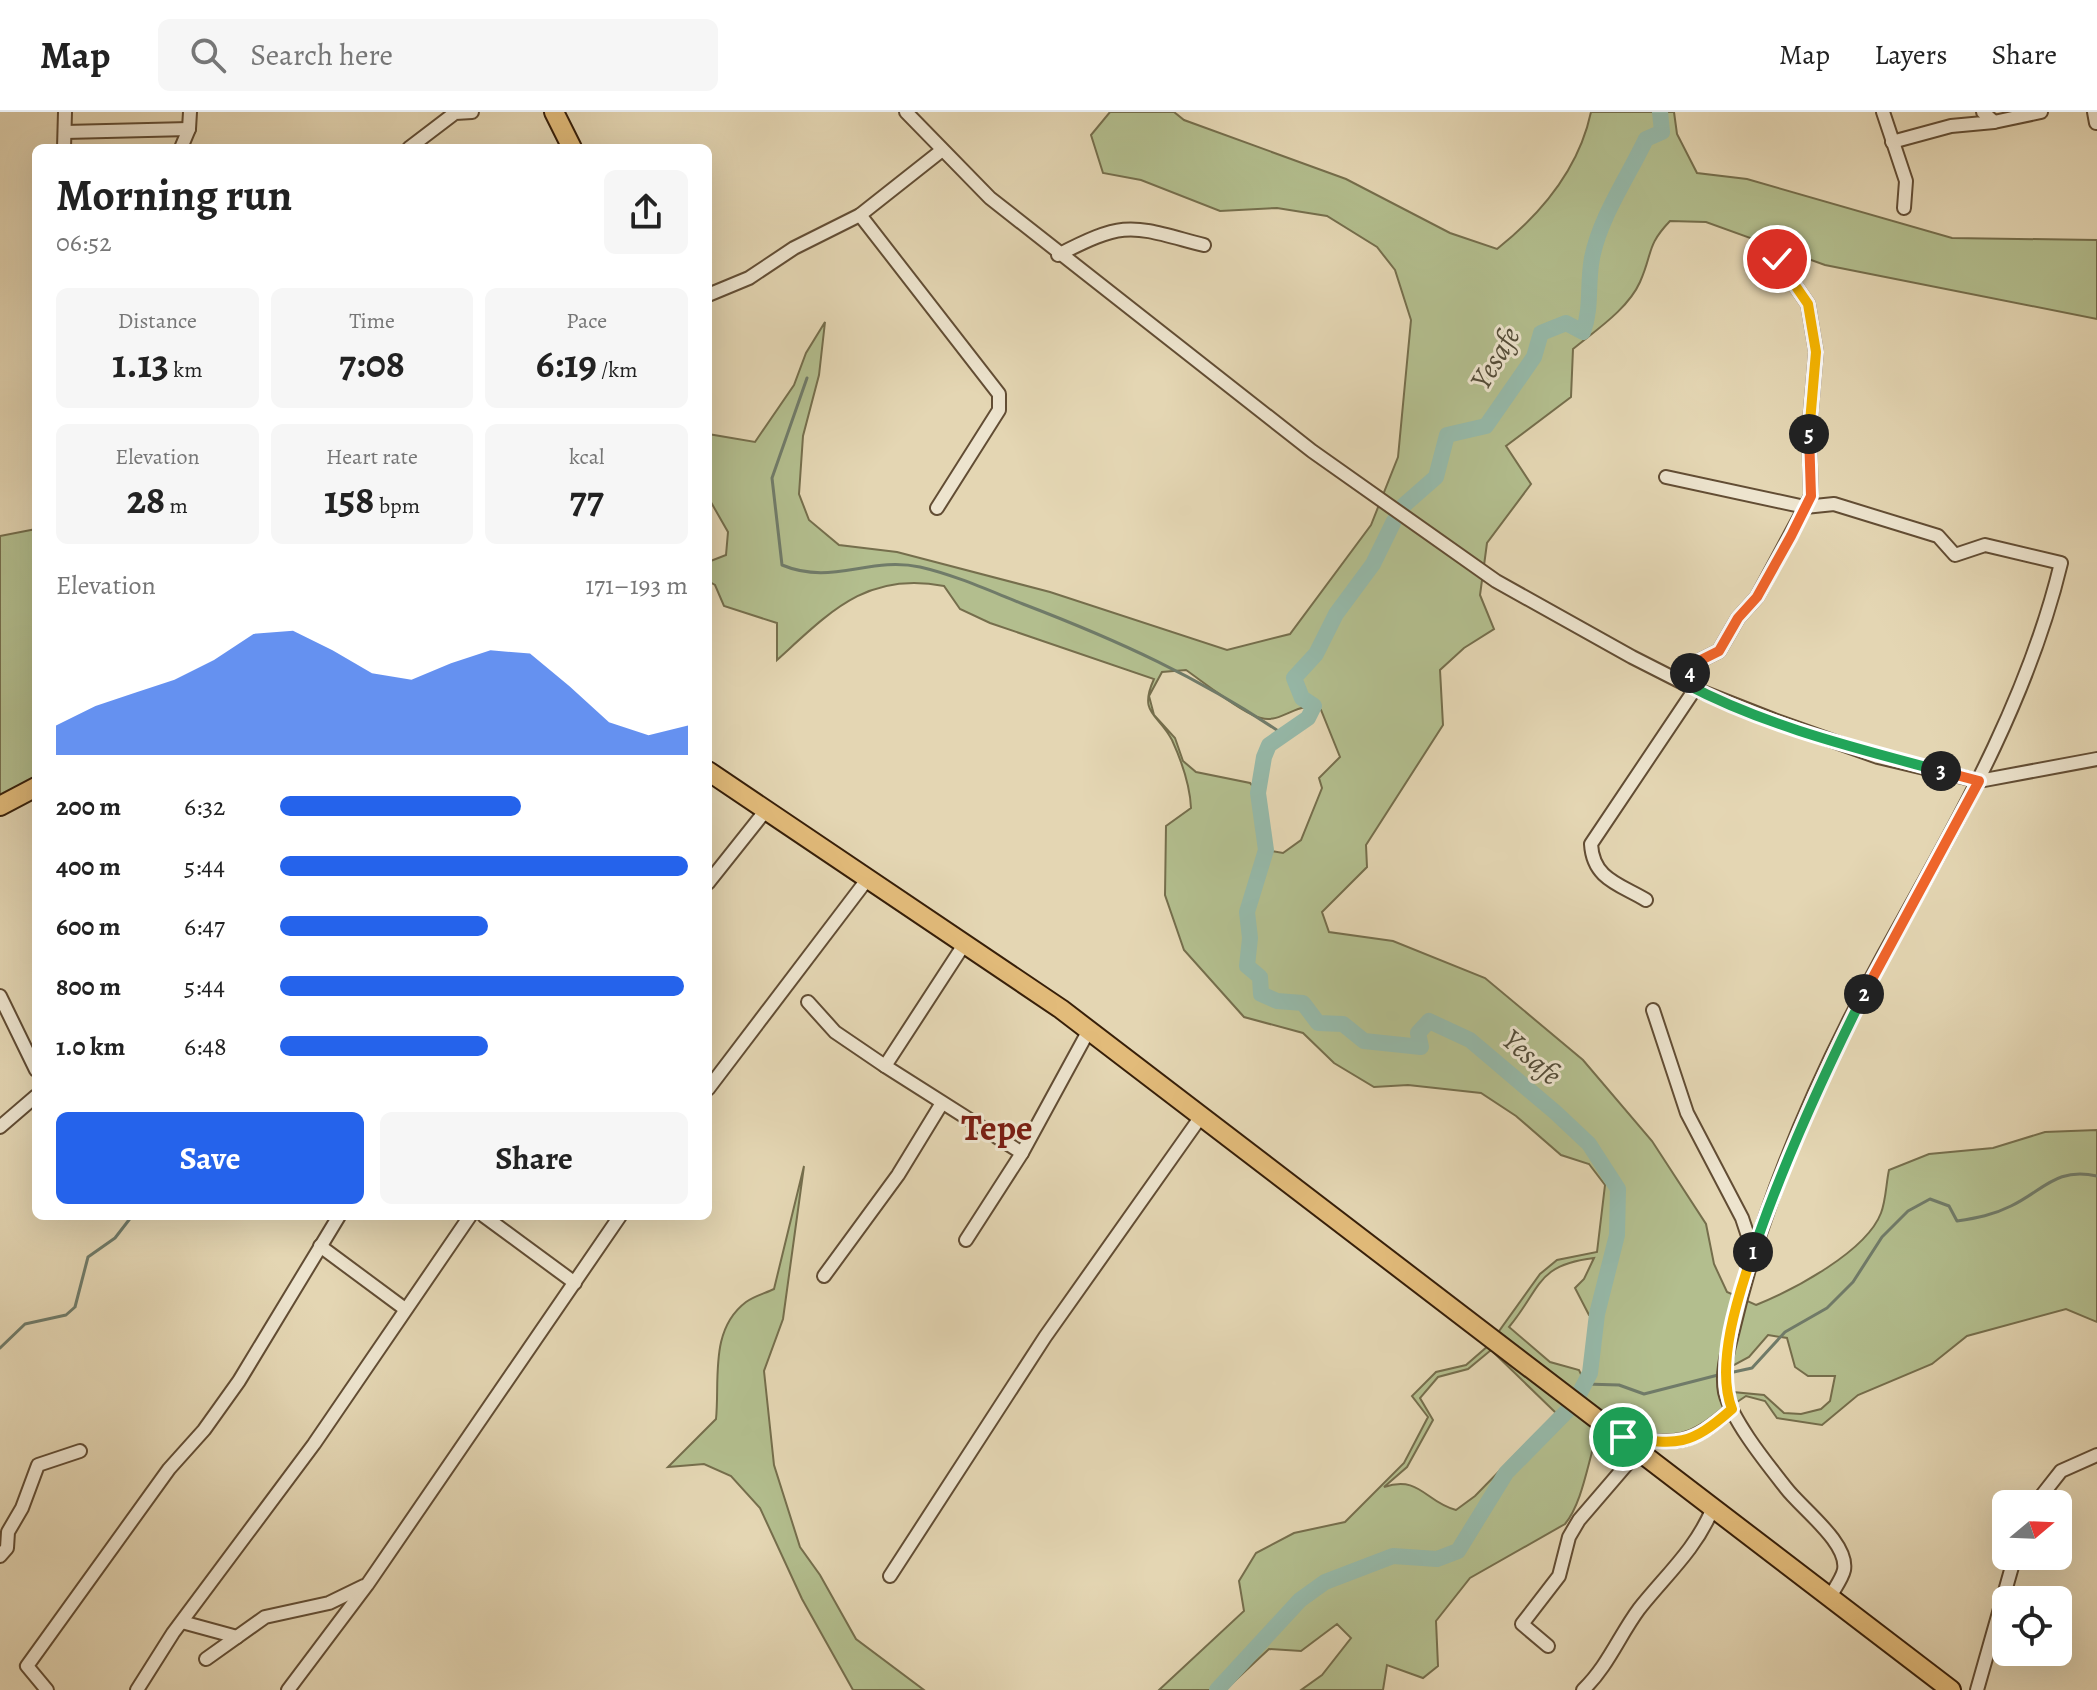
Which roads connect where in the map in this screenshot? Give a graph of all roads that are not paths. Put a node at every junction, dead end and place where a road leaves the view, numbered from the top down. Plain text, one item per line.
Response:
1 (65, 112) edge
2 (190, 112) edge
3 (472, 112) edge
4 (554, 112) edge
5 (906, 112) edge
6 (1883, 112) edge
7 (1983, 112) edge
8 (2041, 112) edge
9 (1994, 122) junction
10 (189, 129) junction
11 (65, 132) junction
12 (1892, 142) junction
13 (64, 144) edge
14 (183, 144) edge
15 (414, 144) edge
16 (570, 144) edge
17 (941, 151) junction
18 (1904, 208) dead end
19 (860, 215) junction
20 (1204, 245) dead end
21 (1058, 255) junction
22 (1777, 259) dead end
23 (712, 293) edge
24 (1666, 477) dead end
25 (1805, 507) junction
26 (937, 508) dead end
27 (1690, 686) junction
28 (2097, 759) edge
29 (712, 774) edge
30 (1979, 781) junction
31 (32, 789) edge
32 (0, 806) edge
33 (766, 810) junction
34 (869, 877) junction
35 (712, 878) edge
36 (1646, 900) dead end
37 (965, 943) junction
38 (0, 996) edge
39 (808, 1002) dead end
40 (1653, 1010) dead end
41 (1089, 1030) junction
42 (32, 1062) edge
43 (885, 1066) junction
44 (712, 1084) edge
45 (32, 1099) edge
46 (942, 1103) junction
47 (1202, 1115) junction
48 (0, 1127) edge
49 (1022, 1153) junction
50 (336, 1220) edge
51 (467, 1220) edge
52 (489, 1220) edge
53 (617, 1220) edge
54 (966, 1240) dead end
55 (320, 1246) junction
56 (1753, 1251) junction
57 (824, 1276) dead end
58 (575, 1283) junction
59 (405, 1309) junction
60 (1732, 1409) junction
61 (1623, 1437) junction
62 (1640, 1449) junction
63 (80, 1451) dead end
64 (2097, 1455) edge
65 (2046, 1490) edge
66 (1712, 1510) junction
67 (0, 1556) edge
68 (2011, 1570) edge
69 (890, 1576) dead end
70 (367, 1585) junction
71 (1830, 1597) junction
72 (182, 1622) junction
73 (237, 1637) junction
74 (1548, 1646) dead end
75 (206, 1659) dead end
76 (47, 1690) edge
77 (137, 1690) edge
78 (288, 1690) edge
79 (1583, 1690) edge
80 (1951, 1690) edge
81 (1977, 1690) edge

1 - 11 street
2 - 10 street
3 - 15 street
4 - 16 highway
5 - 17 street
6 - 12 street
7 - 9 street
8 - 9 street
9 - 12 street
10 - 11 street
10 - 14 street
11 - 13 street
12 - 18 street
17 - 19 street
17 - 21 street
19 - 23 street
19 - 26 street
20 - 21 street
21 - 27 street
22 - 25 street
24 - 25 street
25 - 27 street
25 - 30 street
27 - 30 street
27 - 36 street
28 - 30 street
29 - 33 highway
30 - 56 street
31 - 32 highway
33 - 34 highway
33 - 35 street
34 - 37 highway
34 - 44 street
37 - 41 highway
37 - 43 street
38 - 42 street
39 - 43 street
40 - 56 street
41 - 47 highway
41 - 49 street
43 - 46 street
45 - 48 street
46 - 49 street
46 - 57 street
47 - 61 highway
47 - 69 street
49 - 54 street
50 - 55 street
51 - 59 street
52 - 58 street
53 - 58 street
55 - 59 street
55 - 76 street
56 - 60 street
58 - 70 street
59 - 72 street
60 - 61 street
60 - 71 street
61 - 62 highway
62 - 66 highway
62 - 74 street
63 - 67 street
64 - 65 street
66 - 71 highway
66 - 79 street
68 - 81 street
70 - 73 street
70 - 78 street
71 - 80 highway
72 - 73 street
72 - 77 street
73 - 75 street

